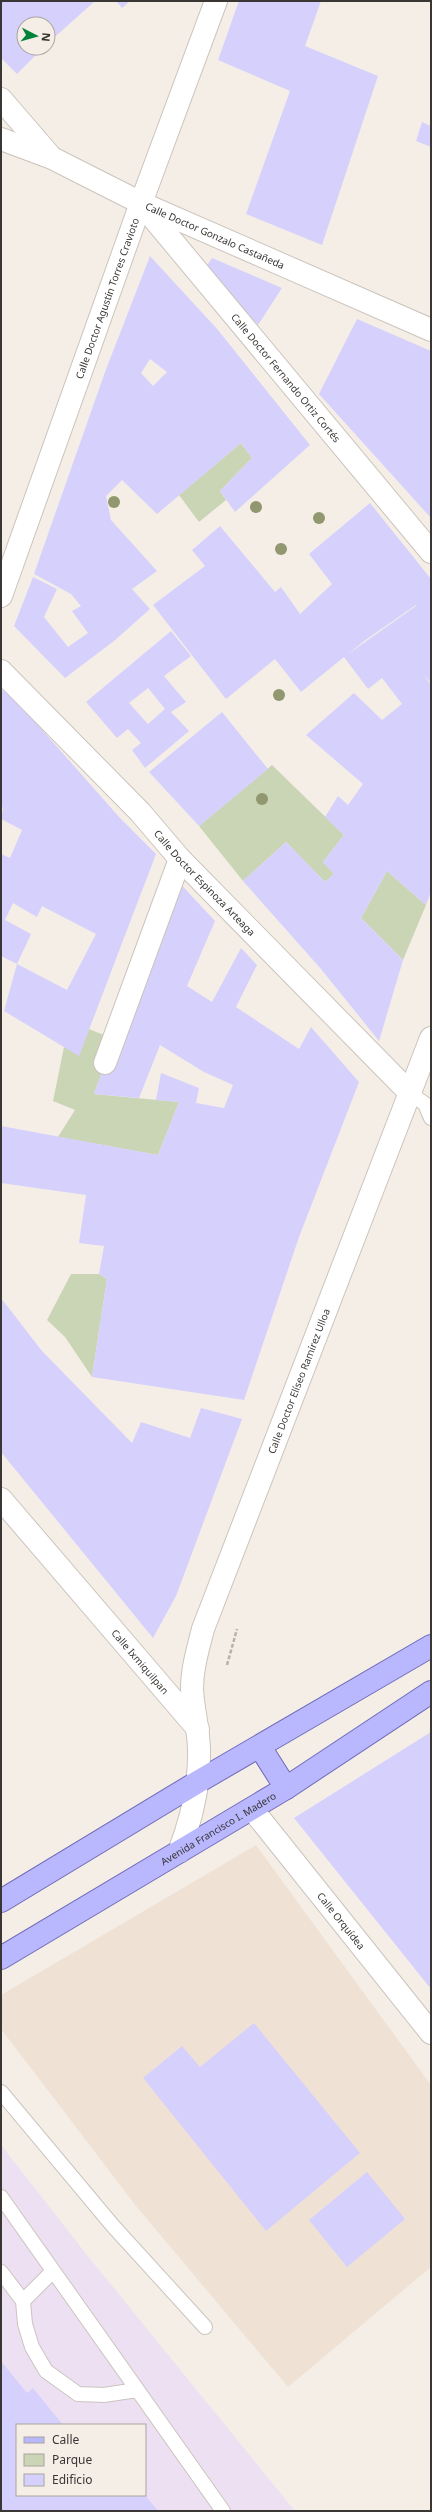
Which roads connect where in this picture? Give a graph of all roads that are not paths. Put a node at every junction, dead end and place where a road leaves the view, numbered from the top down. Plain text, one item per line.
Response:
1 (216, 1) edge
2 (1, 99) edge
3 (1, 139) edge
4 (52, 158) junction
5 (140, 203) junction
6 (431, 330) edge
7 (431, 552) edge
8 (1, 596) edge
9 (1, 671) edge
10 (180, 860) junction
11 (431, 1038) edge
12 (105, 1063) dead end
13 (411, 1094) junction
14 (431, 1118) edge
15 (1, 1500) edge
16 (431, 1646) edge
17 (431, 1692) edge
18 (198, 1729) junction
19 (260, 1747) junction
20 (196, 1784) junction
21 (286, 1788) junction
22 (252, 1809) junction
23 (179, 1852) junction
24 (1, 1900) edge
25 (1, 1958) edge
26 (431, 2033) edge
27 (1, 2092) edge
28 (1, 2197) edge
29 (53, 2271) junction
30 (1, 2272) edge
31 (24, 2301) junction
32 (205, 2327) dead end
33 (137, 2390) junction
34 (223, 2511) edge

1 - 5 street, Calle Doctor Agustín Torres Cravioto
2 - 4 street
3 - 4 street, Calle Doctor Gonzalo Castañeda
4 - 5 street, Calle Doctor Gonzalo Castañeda
5 - 6 street, Calle Doctor Gonzalo Castañeda
5 - 7 street, Calle Doctor Fernando Ortiz Cortés
5 - 8 street, Calle Doctor Agustín Torres Cravioto
9 - 10 street, Calle Doctor Espinoza Arteaga
10 - 12 street
10 - 13 street, Calle Doctor Espinoza Arteaga
11 - 13 street, Calle Doctor Elíseo Ramírez Ulloa
13 - 14 lane
13 - 18 street, Calle Doctor Elíseo Ramírez Ulloa
15 - 18 street, Calle Ixmiquilpan
16 - 19 main road
17 - 21 main road, Avenida Francisco I. Madero
18 - 20 street
19 - 20 main road
19 - 21 main road
20 - 23 street
20 - 24 main road
21 - 22 main road, Avenida Francisco I. Madero
22 - 23 main road, Avenida Francisco I. Madero
22 - 26 street, Calle Orquídea
23 - 25 main road, Avenida Francisco I. Madero
27 - 32 lane
28 - 29 lane
29 - 31 lane
29 - 33 lane
30 - 31 lane
31 - 33 lane
33 - 34 lane

